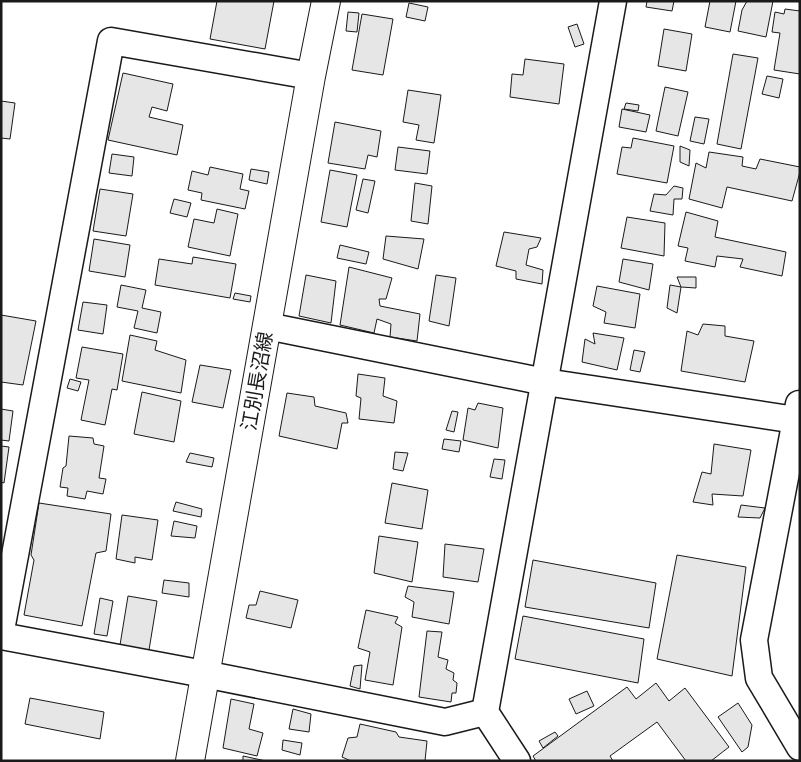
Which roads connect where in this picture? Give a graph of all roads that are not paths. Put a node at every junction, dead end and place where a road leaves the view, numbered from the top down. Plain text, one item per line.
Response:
1 (326, 1) edge
2 (613, 1) edge
3 (311, 76) junction
4 (266, 326) junction
5 (545, 382) junction
6 (798, 411) edge
7 (1, 630) edge
8 (1, 636) edge
9 (204, 674) junction
10 (485, 712) junction
11 (800, 747) edge
12 (190, 761) edge
13 (517, 761) edge

1 - 3 main road, 江別長沼線
2 - 5 street
3 - 4 main road, 江別長沼線
3 - 7 street
4 - 5 street
4 - 9 main road, 江別長沼線
5 - 6 street
5 - 10 street
6 - 11 street
8 - 9 street
9 - 10 street
9 - 12 main road, 江別長沼線
10 - 13 street

